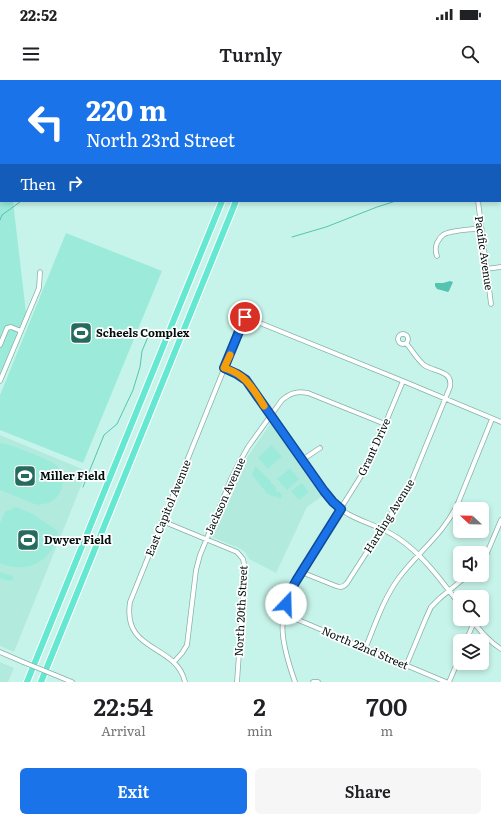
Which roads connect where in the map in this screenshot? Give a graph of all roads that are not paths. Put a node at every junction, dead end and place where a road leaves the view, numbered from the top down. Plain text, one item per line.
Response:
1 (222, 202) edge
2 (236, 202) edge
3 (478, 202) edge
4 (481, 228) junction
5 (437, 256) dead end
6 (501, 267) edge
7 (486, 269) junction
8 (40, 272) dead end
9 (491, 304) dead end
10 (21, 331) junction
11 (406, 343) dead end
12 (0, 345) edge
13 (224, 368) junction
14 (0, 381) edge
15 (403, 381) junction
16 (445, 399) junction
17 (271, 415) junction
18 (492, 418) junction
19 (501, 422) edge
20 (385, 424) junction
21 (320, 448) dead end
22 (302, 460) junction
23 (341, 509) junction
24 (501, 520) edge
25 (162, 521) junction
26 (382, 529) junction
27 (206, 539) junction
28 (489, 548) edge
29 (419, 555) junction
30 (301, 572) junction
31 (459, 582) edge
32 (449, 590) junction
33 (453, 595) edge
34 (284, 614) junction
35 (476, 626) edge
36 (366, 649) junction
37 (501, 649) edge
38 (0, 652) edge
39 (174, 662) junction
40 (406, 666) junction
41 (454, 670) edge
42 (27, 682) edge
43 (41, 682) edge
44 (72, 682) edge
45 (185, 682) edge
46 (237, 682) edge
47 (295, 682) edge
48 (313, 682) edge
49 (318, 682) edge
50 (448, 682) edge

1 - 42 highway
2 - 43 highway
3 - 4 street, Pacific Avenue
4 - 5 street
4 - 7 street, Pacific Avenue
6 - 7 street
7 - 9 street, Pacific Avenue
8 - 10 street
10 - 12 street
10 - 14 street
11 - 16 street, Harding Avenue
13 - 15 street, East Capitol Avenue
13 - 17 street
13 - 25 street, East Capitol Avenue
15 - 16 street
15 - 20 street, Grant Drive
16 - 18 street
16 - 26 street, Harding Avenue
17 - 20 street, Jackson Avenue
17 - 22 street
17 - 27 street, Jackson Avenue
18 - 19 street
18 - 29 street
20 - 23 street, Grant Drive
21 - 22 street
22 - 23 street
23 - 26 street
23 - 30 street, Grant Drive
24 - 28 street
25 - 27 street, North 20th Street
25 - 39 street, East Capitol Avenue
26 - 29 street
26 - 30 street, Harding Avenue
27 - 39 street, Jackson Avenue
27 - 46 street, North 20th Street
29 - 32 street
29 - 36 street
30 - 34 street, Grant Drive
31 - 32 street
32 - 33 street
32 - 40 street
34 - 36 street, North 22nd Street
34 - 47 street, Grant Drive
35 - 37 street
36 - 40 street, North 22nd Street
38 - 44 street, bridge
39 - 45 street, East Capitol Avenue
40 - 50 street, North 22nd Street
41 - 50 street
48 - 49 street

